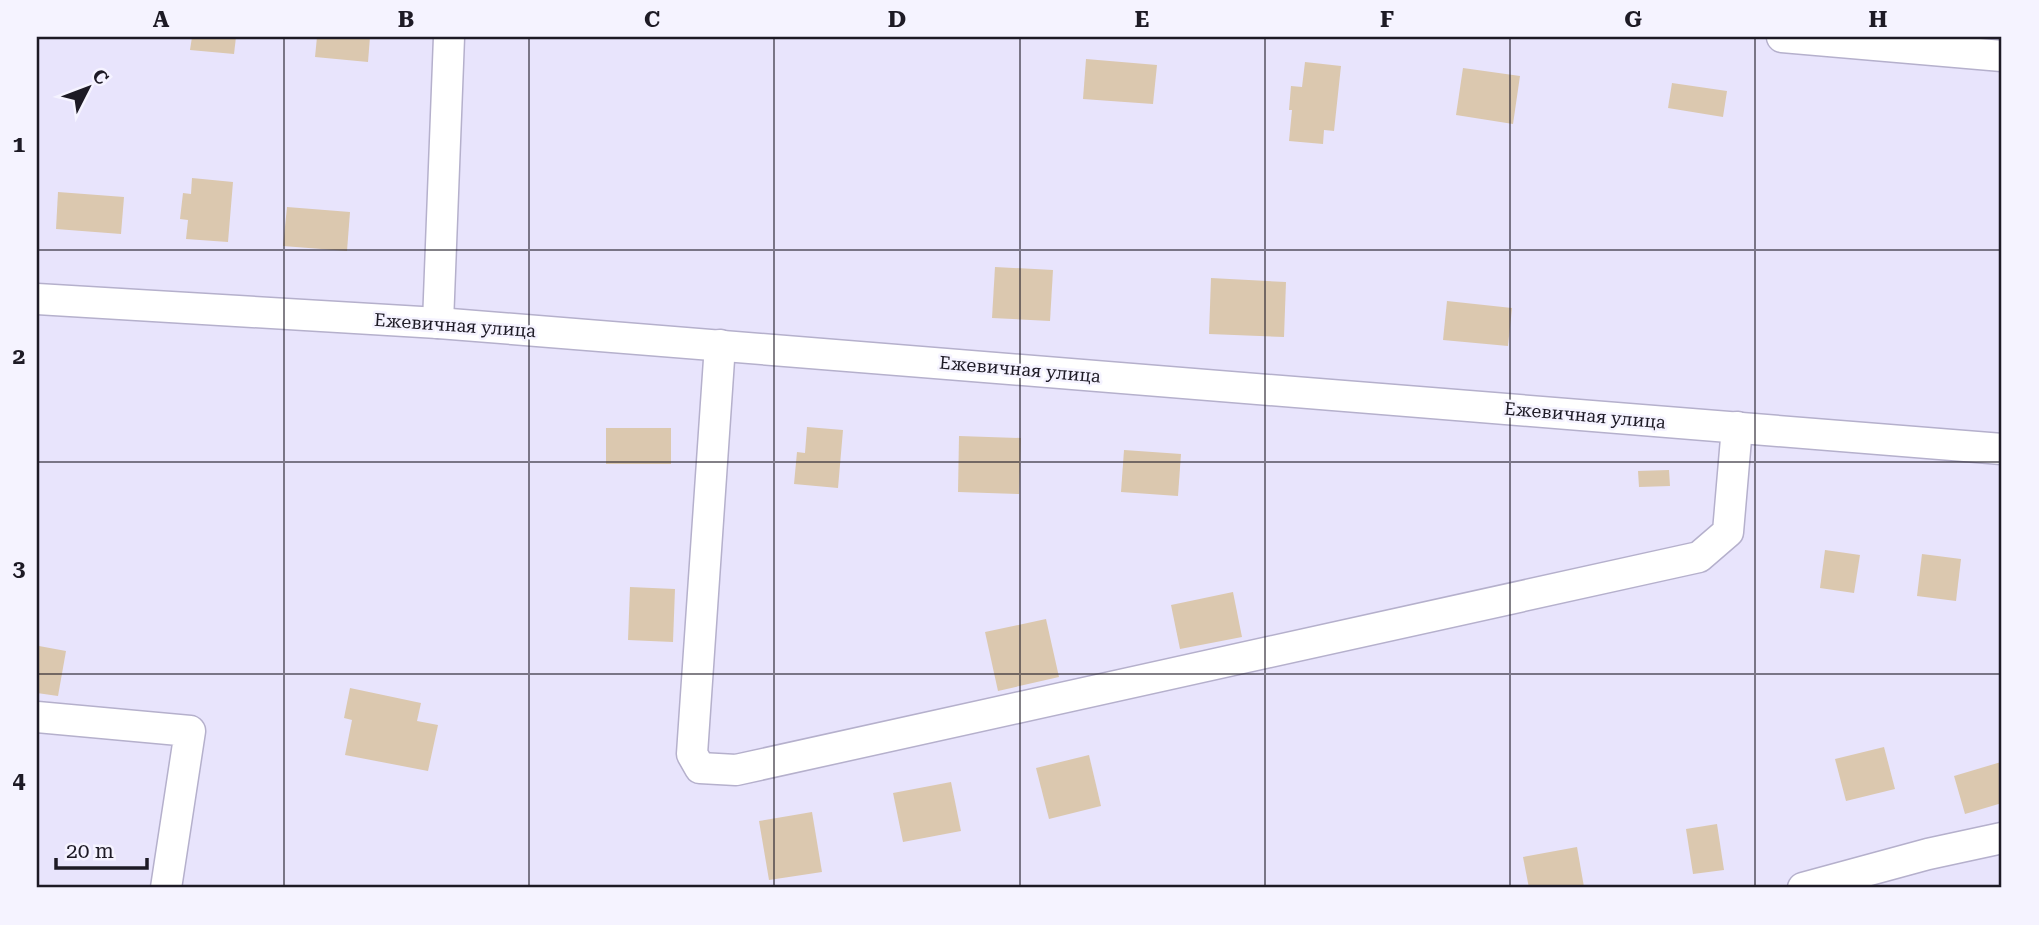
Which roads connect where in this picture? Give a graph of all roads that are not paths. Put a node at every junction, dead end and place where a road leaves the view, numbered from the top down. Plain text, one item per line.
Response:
1 (449, 37) edge
2 (1782, 37) edge
3 (2002, 56) edge
4 (37, 299) edge
5 (438, 323) junction
6 (720, 345) junction
7 (1737, 427) junction
8 (2002, 449) edge
9 (37, 717) edge
10 (2002, 838) edge
11 (166, 888) edge
12 (1803, 888) edge

1 - 5 street
2 - 3 street
4 - 5 street, Ежевичная улица
5 - 6 street, Ежевичная улица
6 - 7 street, Ежевичная улица
6 - 7 street
7 - 8 street, Ежевичная улица
9 - 11 street
10 - 12 street

